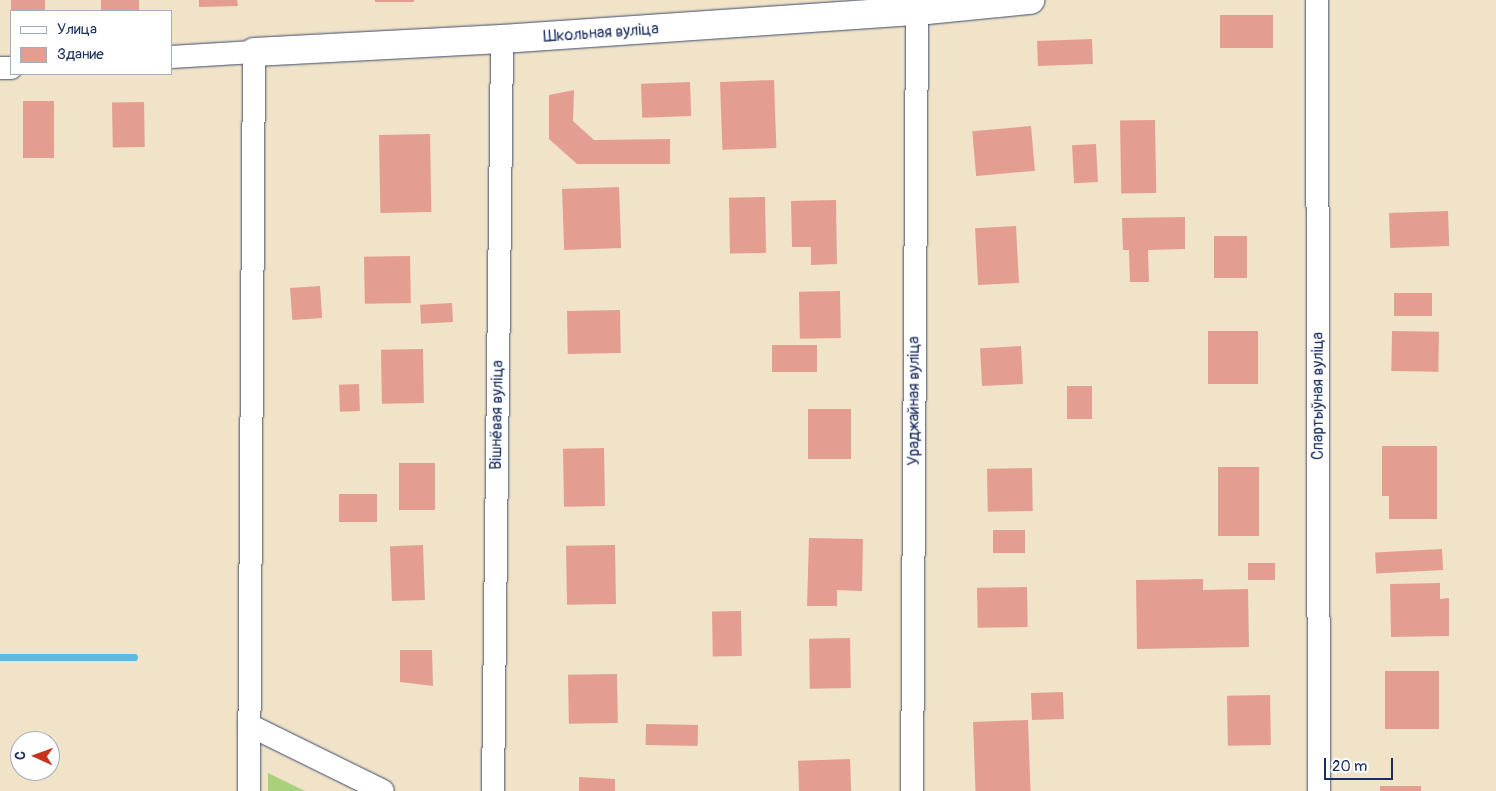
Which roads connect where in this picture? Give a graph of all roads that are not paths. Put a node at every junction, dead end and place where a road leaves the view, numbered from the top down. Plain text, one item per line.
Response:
1 (1030, 0) edge
2 (1317, 0) edge
3 (917, 11) junction
4 (502, 39) junction
5 (254, 52) junction
6 (172, 57) edge
7 (249, 725) junction
8 (249, 791) edge
9 (383, 791) edge
10 (493, 791) edge
11 (912, 791) edge
12 (1319, 791) edge

1 - 3 street, Школьная вуліца
2 - 12 street, Спартыўная вуліца
3 - 4 street, Школьная вуліца
3 - 11 street, Ураджайная вуліца
4 - 5 street, Школьная вуліца
4 - 10 street, Вішнёвая вуліца
5 - 6 street, Школьная вуліца
5 - 7 street
7 - 8 street
7 - 9 street

